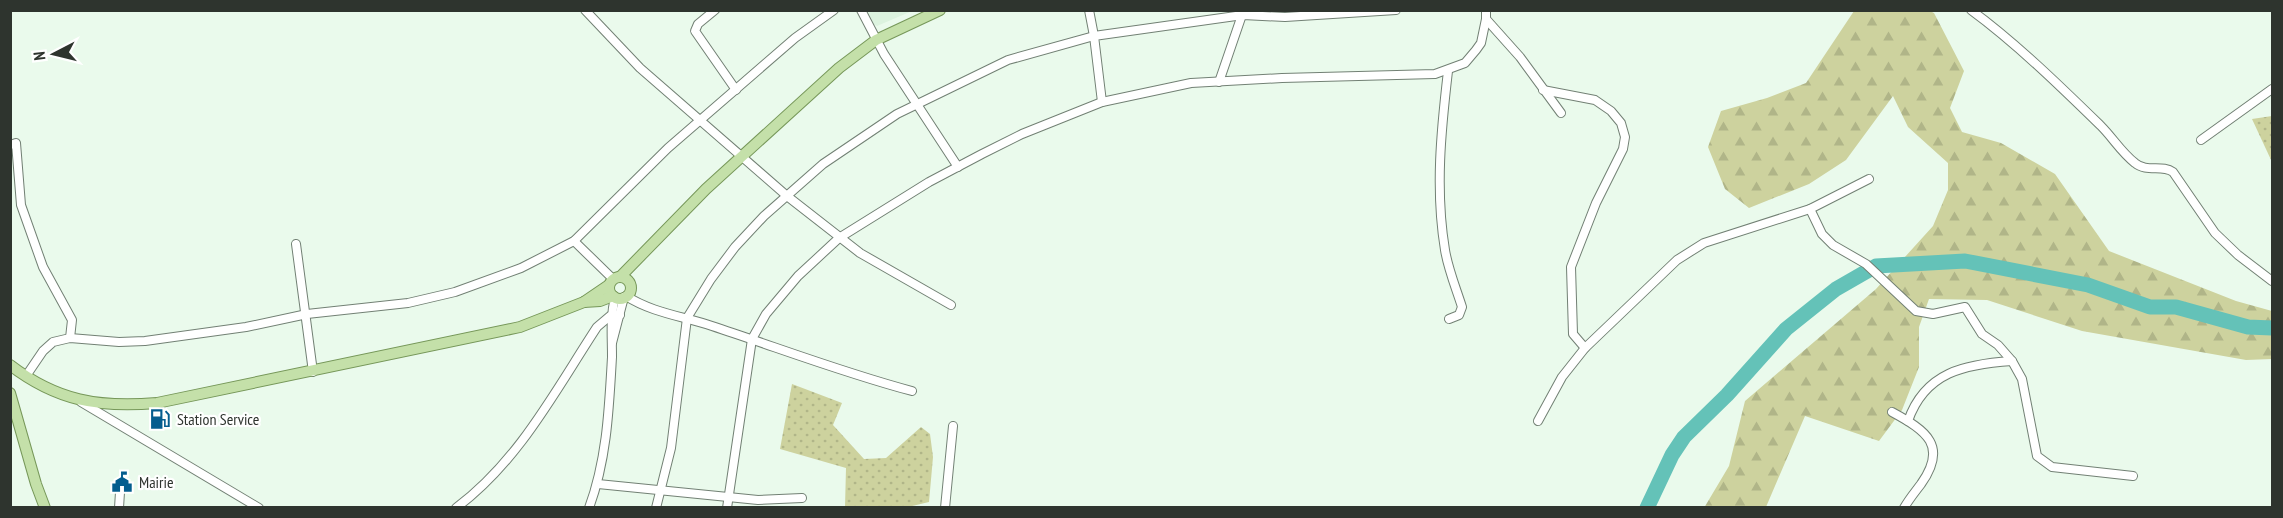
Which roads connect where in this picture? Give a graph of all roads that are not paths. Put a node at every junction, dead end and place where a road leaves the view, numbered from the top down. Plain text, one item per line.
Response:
1 (585, 10) edge
2 (716, 10) edge
3 (834, 10) edge
4 (861, 10) edge
5 (940, 10) edge
6 (1089, 10) edge
7 (1396, 10) edge
8 (1971, 10) edge
9 (1243, 13) edge
10 (1486, 15) edge
11 (1094, 36) junction
12 (876, 40) junction
13 (1448, 71) junction
14 (1219, 82) junction
15 (2272, 89) edge
16 (736, 90) junction
17 (1544, 90) junction
18 (1102, 102) junction
19 (918, 104) junction
20 (1561, 113) dead end
21 (701, 120) junction
22 (2201, 140) dead end
23 (10, 145) edge
24 (739, 157) junction
25 (958, 167) junction
26 (1869, 179) dead end
27 (15, 195) edge
28 (787, 196) junction
29 (1810, 209) junction
30 (839, 238) junction
31 (574, 241) junction
32 (296, 244) dead end
33 (2272, 281) edge
34 (619, 289) junction
35 (951, 305) dead end
36 (307, 314) junction
37 (620, 315) junction
38 (610, 316) junction
39 (687, 318) junction
40 (1449, 319) dead end
41 (70, 338) junction
42 (752, 339) junction
43 (612, 344) junction
44 (1585, 348) junction
45 (2012, 361) junction
46 (10, 364) edge
47 (313, 372) junction
48 (26, 376) junction
49 (912, 392) dead end
50 (10, 393) edge
51 (81, 402) junction
52 (1892, 412) dead end
53 (1538, 421) dead end
54 (1908, 421) junction
55 (953, 426) dead end
56 (2133, 476) dead end
57 (598, 484) junction
58 (661, 491) junction
59 (120, 492) dead end
60 (728, 496) junction
61 (802, 498) dead end
62 (45, 507) edge
63 (119, 507) edge
64 (259, 507) edge
65 (456, 507) edge
66 (589, 507) edge
67 (656, 507) edge
68 (727, 507) edge
69 (945, 507) edge
70 (1904, 507) edge

1 - 21 street
2 - 16 street
3 - 16 street
4 - 12 street
5 - 12 main road
6 - 11 street
7 - 9 street
8 - 33 street
9 - 11 street
9 - 14 street
10 - 13 street
10 - 17 street
11 - 18 street
11 - 19 street
12 - 19 street
12 - 24 main road
13 - 14 street
13 - 40 street
14 - 18 street
15 - 22 street
16 - 21 street
17 - 20 street
17 - 44 street
18 - 25 street
19 - 25 street
19 - 28 street
21 - 24 street
21 - 31 street
23 - 27 street
24 - 28 street
24 - 34 main road
25 - 30 street
26 - 29 street
27 - 41 street
28 - 30 street
28 - 39 street
29 - 44 street
29 - 45 street
30 - 35 street
30 - 42 street
31 - 34 street
31 - 36 street
32 - 36 street
34 - 37 street
34 - 38 street
34 - 39 street
34 - 47 main road
36 - 41 street
36 - 47 street
37 - 38 street
37 - 43 street
38 - 43 street
38 - 65 street
39 - 42 street
39 - 58 street
41 - 48 street
42 - 49 street
42 - 60 street
43 - 57 street
44 - 53 street
45 - 54 street
45 - 56 street
46 - 48 main road
47 - 51 main road
48 - 51 main road
50 - 62 main road
51 - 64 street
52 - 54 street
54 - 70 street
55 - 69 street
57 - 58 street
57 - 66 street
58 - 60 street
58 - 67 street
59 - 63 street
60 - 61 street
60 - 68 street

